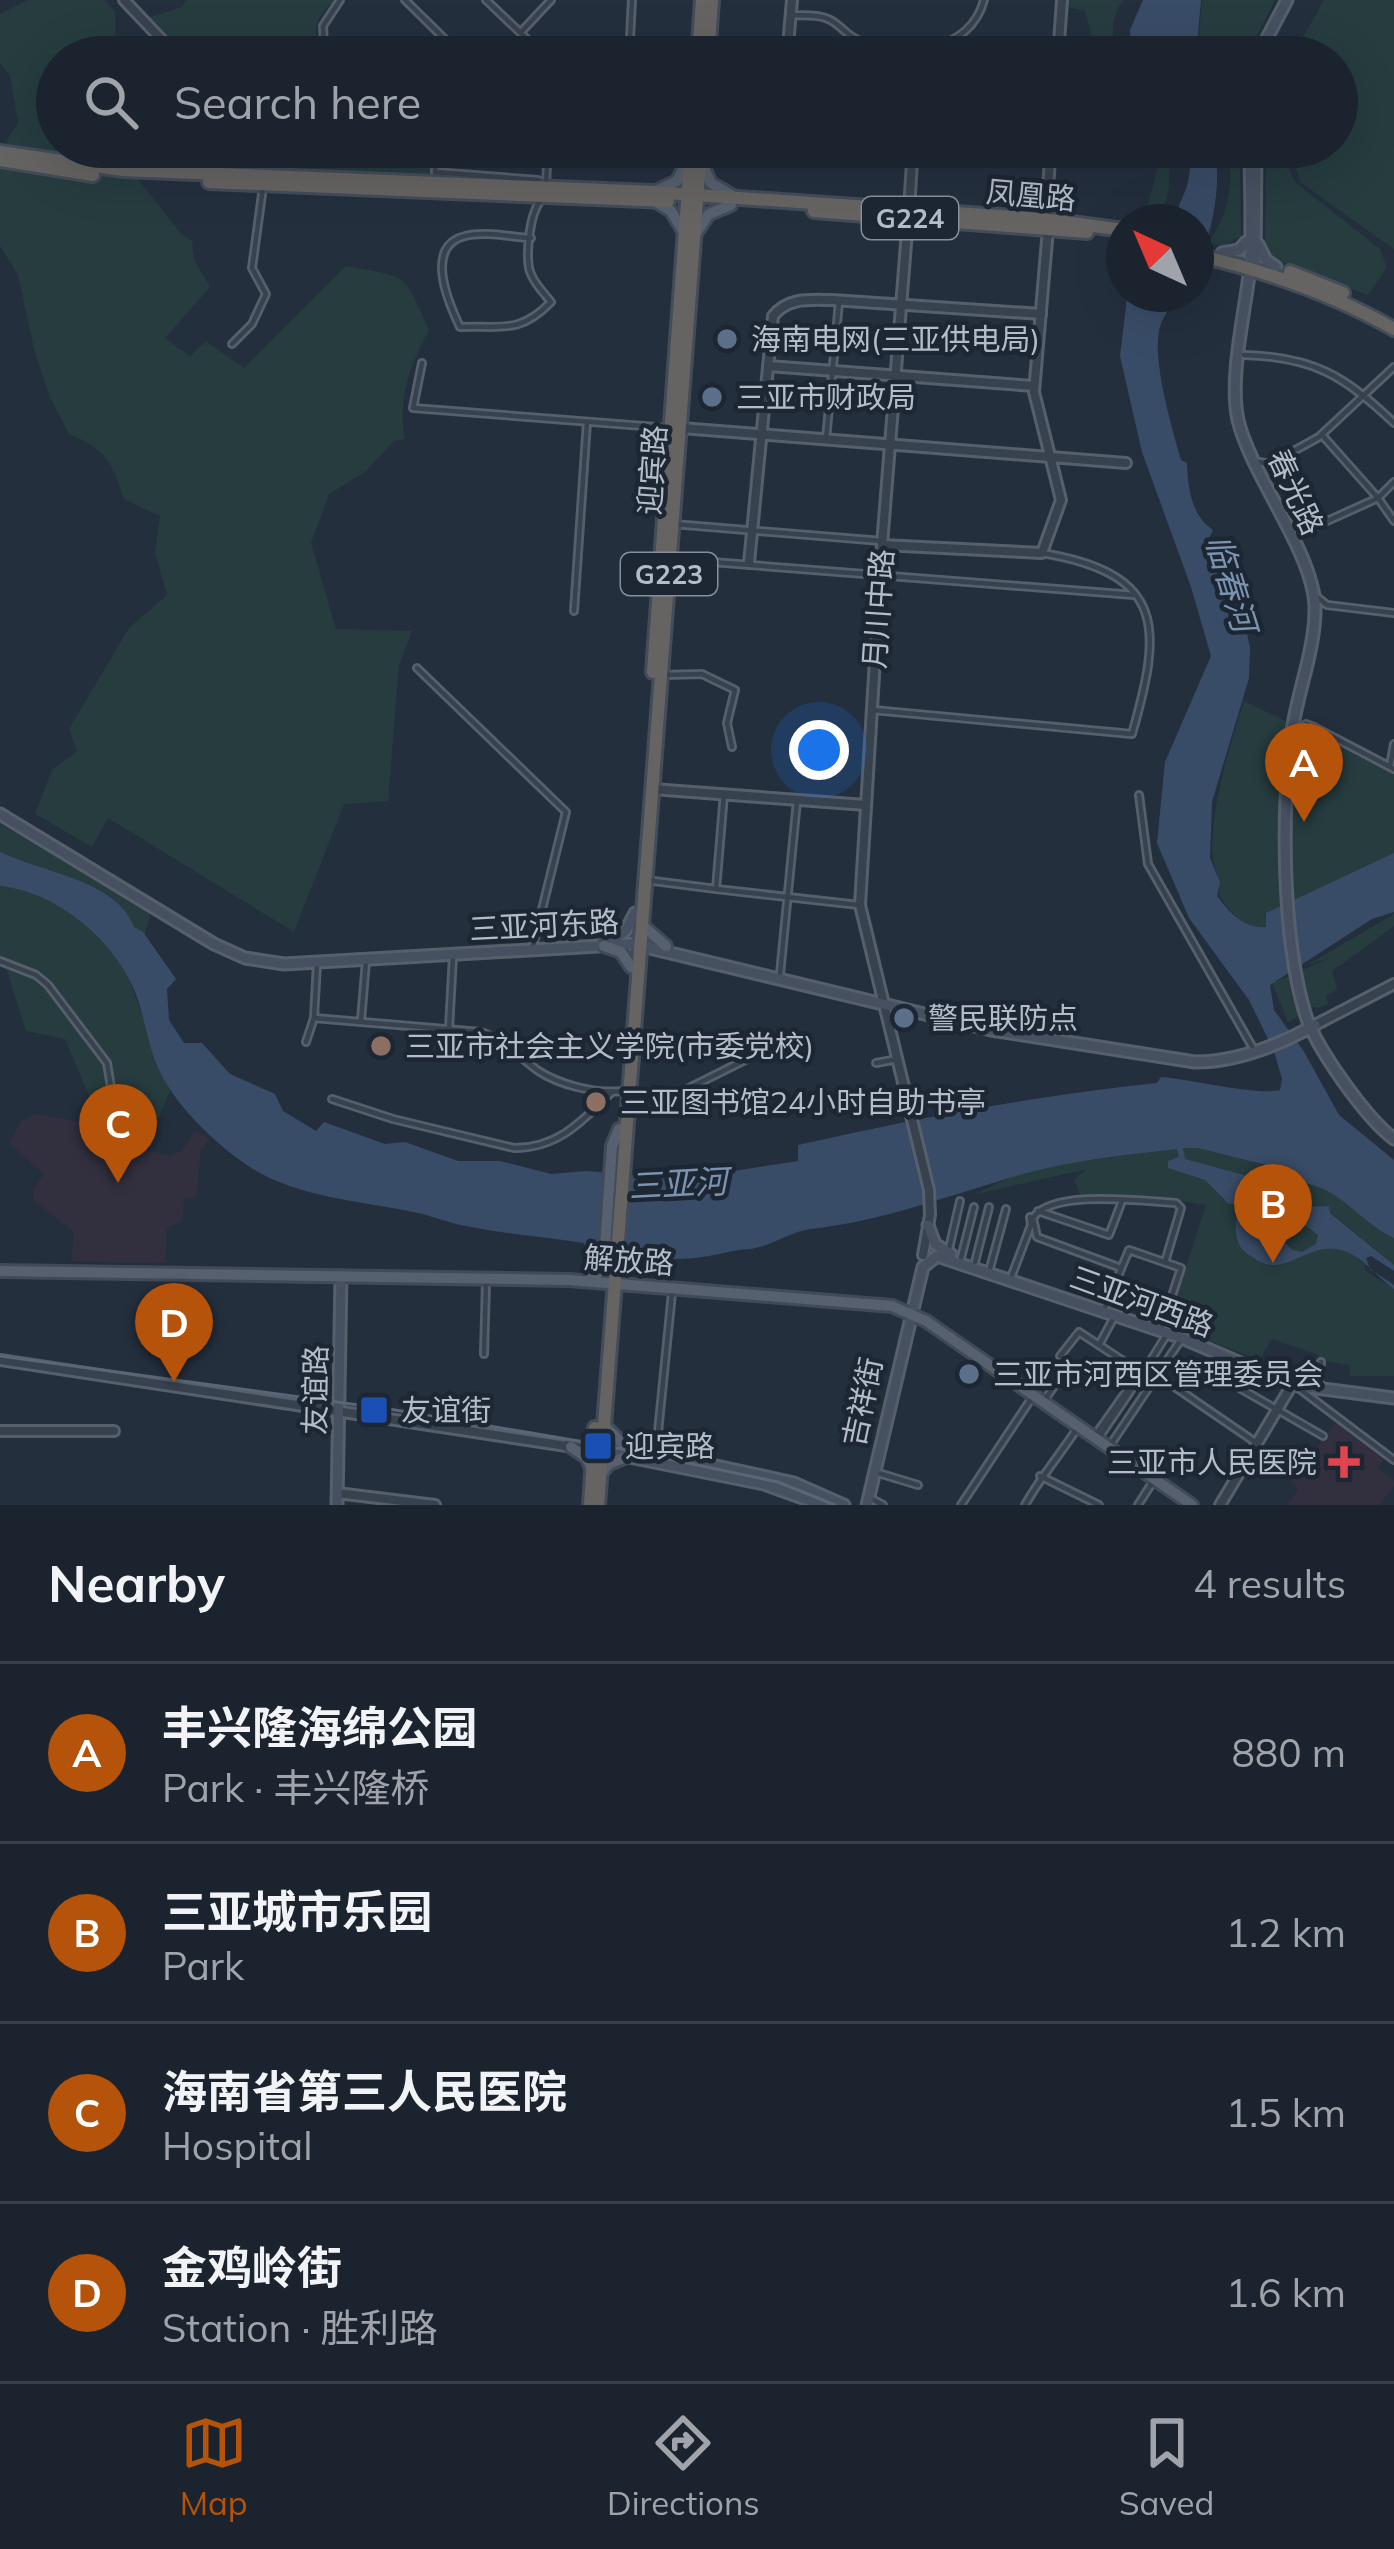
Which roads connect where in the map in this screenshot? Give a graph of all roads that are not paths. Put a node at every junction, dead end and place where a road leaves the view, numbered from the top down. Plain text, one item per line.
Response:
1 (124, 0) edge
2 (340, 0) edge
3 (486, 0) edge
4 (551, 0) edge
5 (632, 0) edge
6 (702, 0) edge
7 (712, 0) edge
8 (792, 0) edge
9 (984, 0) edge
10 (1062, 0) edge
11 (1290, 0) edge
12 (411, 2) edge
13 (790, 15) junction
14 (520, 32) junction
15 (158, 36) edge
16 (323, 36) edge
17 (443, 36) edge
18 (524, 36) edge
19 (630, 36) edge
20 (699, 36) edge
21 (709, 36) edge
22 (788, 36) edge
23 (852, 36) edge
24 (961, 36) edge
25 (1059, 36) edge
26 (1271, 36) edge
27 (0, 156) edge
28 (36, 160) edge
29 (36, 166) edge
30 (44, 168) edge
31 (105, 168) edge
32 (201, 168) edge
33 (435, 168) edge
34 (547, 168) edge
35 (685, 168) edge
36 (694, 168) edge
37 (703, 168) edge
38 (912, 168) edge
39 (1049, 168) edge
40 (1253, 168) edge
41 (201, 174) junction
42 (435, 177) junction
43 (263, 185) junction
44 (545, 192) junction
45 (653, 196) junction
46 (692, 198) junction
47 (734, 201) junction
48 (909, 213) junction
49 (1049, 224) junction
50 (1106, 232) edge
51 (689, 235) junction
52 (1252, 237) junction
53 (531, 238) junction
54 (1214, 252) edge
55 (1214, 255) edge
56 (1252, 264) junction
57 (1276, 267) junction
58 (839, 300) junction
59 (902, 304) junction
60 (1041, 314) junction
61 (1394, 320) edge
62 (1394, 329) edge
63 (232, 344) dead end
64 (1244, 355) junction
65 (422, 363) dead end
66 (768, 366) junction
67 (1394, 367) edge
68 (832, 373) junction
69 (896, 377) junction
70 (1034, 386) junction
71 (1366, 396) junction
72 (586, 422) junction
73 (1394, 423) edge
74 (674, 428) junction
75 (762, 434) junction
76 (1322, 435) junction
77 (826, 439) junction
78 (890, 444) junction
79 (1049, 457) junction
80 (1259, 462) junction
81 (1126, 463) dead end
82 (1394, 482) edge
83 (1378, 498) junction
84 (1394, 521) edge
85 (672, 524) junction
86 (753, 530) junction
87 (1294, 536) junction
88 (882, 543) junction
89 (1042, 553) junction
90 (670, 559) junction
91 (749, 563) junction
92 (881, 573) junction
93 (1134, 595) junction
94 (1317, 597) junction
95 (574, 611) dead end
96 (1394, 613) edge
97 (417, 668) dead end
98 (661, 675) junction
99 (872, 710) junction
100 (1295, 733) junction
101 (1394, 744) edge
102 (732, 747) dead end
103 (1392, 768) edge
104 (652, 789) junction
105 (724, 794) junction
106 (1139, 795) dead end
107 (797, 800) junction
108 (866, 805) junction
109 (0, 812) edge
110 (646, 880) junction
111 (716, 889) junction
112 (788, 895) junction
113 (860, 905) junction
114 (638, 919) junction
115 (636, 942) junction
116 (609, 943) junction
117 (533, 946) junction
118 (667, 948) junction
119 (453, 954) junction
120 (0, 961) edge
121 (366, 961) junction
122 (317, 963) junction
123 (635, 965) junction
124 (780, 974) junction
125 (1394, 984) edge
126 (884, 1001) junction
127 (314, 1018) junction
128 (1309, 1020) junction
129 (362, 1021) junction
130 (449, 1029) junction
131 (306, 1042) dead end
132 (1257, 1047) junction
133 (747, 1059) dead end
134 (898, 1059) junction
135 (875, 1063) dead end
136 (621, 1091) junction
137 (332, 1099) dead end
138 (129, 1117) junction
139 (140, 1121) dead end
140 (1394, 1136) edge
141 (114, 1152) dead end
142 (617, 1154) junction
143 (960, 1201) dead end
144 (1122, 1201) junction
145 (974, 1207) dead end
146 (989, 1207) dead end
147 (1006, 1209) dead end
148 (1038, 1211) junction
149 (1030, 1217) dead end
150 (929, 1223) junction
151 (944, 1250) junction
152 (923, 1255) joint
153 (962, 1258) junction
154 (609, 1262) junction
155 (975, 1262) junction
156 (1165, 1262) junction
157 (990, 1268) junction
158 (1121, 1268) junction
159 (0, 1274) edge
160 (1012, 1275) junction
161 (343, 1279) junction
162 (588, 1280) junction
163 (486, 1283) junction
164 (610, 1286) junction
165 (672, 1293) junction
166 (1105, 1307) junction
167 (909, 1315) junction
168 (1115, 1315) junction
169 (1164, 1330) junction
170 (1182, 1338) junction
171 (1099, 1345) junction
172 (484, 1354) dead end
173 (0, 1360) edge
174 (1321, 1362) dead end
175 (1147, 1368) junction
176 (1157, 1375) junction
177 (1217, 1375) dead end
178 (1296, 1386) junction
179 (1319, 1386) junction
180 (1394, 1395) edge
181 (1037, 1400) junction
182 (1280, 1408) junction
183 (341, 1412) junction
184 (604, 1424) junction
185 (0, 1429) edge
186 (114, 1429) dead end
187 (1076, 1430) junction
188 (1323, 1436) dead end
189 (1100, 1441) junction
190 (1258, 1444) junction
191 (598, 1446) junction
192 (572, 1447) junction
193 (626, 1451) junction
194 (656, 1452) junction
195 (1394, 1460) edge
196 (596, 1472) junction
197 (874, 1472) junction
198 (1040, 1476) junction
199 (1152, 1483) junction
200 (918, 1485) dead end
201 (339, 1499) edge
202 (866, 1502) edge
203 (435, 1505) edge
204 (594, 1505) edge
205 (822, 1505) edge
206 (844, 1505) edge
207 (883, 1505) edge
208 (961, 1505) edge
209 (1025, 1505) edge
210 (1099, 1505) edge
211 (1138, 1505) edge
212 (1188, 1505) edge
213 (1220, 1505) edge

1 - 15 street
2 - 16 street
3 - 14 street
4 - 14 street
5 - 19 street
6 - 20 highway
7 - 21 highway
8 - 13 street
9 - 24 street
10 - 25 street
11 - 26 main road
12 - 17 street
13 - 22 street
13 - 23 street
14 - 18 street
27 - 28 highway, 凤凰路
27 - 29 highway, 凤凰路
30 - 43 highway, 凤凰路
31 - 41 highway, 凤凰路
32 - 41 street
33 - 42 street
34 - 44 street
35 - 45 main road
36 - 46 highway, 迎宾路 / G223
37 - 47 main road
38 - 48 street, 月川中路
39 - 49 street
40 - 52 main road
41 - 42 highway, 凤凰路
42 - 44 highway, 凤凰路
43 - 44 highway, 凤凰路
43 - 63 street
44 - 45 highway, 凤凰路
44 - 53 street
45 - 46 highway, 凤凰路
45 - 51 main road
46 - 47 highway, 凤凰路 / G224
46 - 51 highway, 迎宾路 / G223
47 - 48 highway, 凤凰路 / G224
47 - 51 main road
48 - 49 highway, 凤凰路 / G224
48 - 59 street, 月川中路
49 - 50 highway, 凤凰路 / G224
49 - 60 street
51 - 74 highway, 迎宾路 / G223
52 - 54 main road
52 - 56 main road
52 - 57 main road
53 - 53 street
55 - 56 highway
56 - 57 highway
56 - 62 highway
56 - 64 main road, 春光路
56 - 100 main road, 春光路
57 - 61 highway
58 - 59 street
58 - 66 street
58 - 68 street
59 - 60 street
59 - 69 street, 月川中路
60 - 70 street
64 - 71 street
64 - 80 main road, 春光路
65 - 72 street
66 - 68 street
66 - 75 street
67 - 71 street
68 - 69 street
68 - 77 street
69 - 70 street
69 - 78 street, 月川中路
70 - 79 street
71 - 73 street
71 - 76 street
72 - 74 street
72 - 95 street
74 - 75 street
74 - 85 highway, 迎宾路 / G223
74 - 114 highway, 迎宾路 / G223
75 - 77 street
75 - 86 street
76 - 80 street
76 - 83 street
77 - 78 street
78 - 79 street
78 - 88 street, 月川中路
79 - 81 street
79 - 89 street
80 - 87 main road, 春光路
82 - 83 street
83 - 84 street
83 - 87 street
85 - 86 street
85 - 90 highway, 迎宾路 / G223
86 - 88 street
86 - 91 street
87 - 94 main road, 春光路
88 - 89 street
88 - 92 street, 月川中路
89 - 93 street
90 - 91 street
90 - 98 highway, 迎宾路 / G223
91 - 92 street
92 - 93 street
92 - 99 street, 月川中路
93 - 99 street
94 - 96 street
94 - 100 main road, 春光路
97 - 117 street
98 - 102 street
98 - 104 highway, 迎宾路 / G223
99 - 108 street, 月川中路
100 - 103 street
100 - 128 main road
101 - 103 street
104 - 105 street
104 - 110 highway, 迎宾路 / G223
105 - 107 street
105 - 111 street
106 - 132 street
107 - 108 street
107 - 112 street
108 - 113 street, 月川中路
109 - 117 main road, 三亚河东路
109 - 122 main road, 三亚河东路
110 - 111 street
110 - 114 highway, 迎宾路 / G223
111 - 112 street
112 - 113 street
112 - 124 street
113 - 126 street, 月川中路
114 - 115 highway, 迎宾路 / G223
114 - 116 main road
114 - 118 main road
115 - 116 main road, 三亚河东路
115 - 118 main road, 三亚河东路
115 - 123 highway, 迎宾路 / G223
116 - 117 main road, 三亚河东路
116 - 119 main road, 三亚河东路
116 - 123 main road
118 - 123 main road
118 - 124 main road, 三亚河东路
118 - 126 main road, 三亚河东路
119 - 121 main road, 三亚河东路
119 - 130 street
120 - 138 street
121 - 122 main road, 三亚河东路
121 - 129 street
122 - 127 street
123 - 136 highway, 迎宾路 / G223
124 - 126 main road, 三亚河东路
125 - 128 street
126 - 132 main road, 三亚河东路
126 - 134 street, 月川中路
127 - 129 street
127 - 131 street
128 - 132 main road, 三亚河东路
128 - 140 main road
129 - 130 street
130 - 136 street
133 - 136 street
134 - 135 street
134 - 150 street, 月川中路
136 - 137 street
136 - 142 highway, 迎宾路 / G223
136 - 142 highway, 迎宾路 / G223
138 - 139 street
138 - 141 street
142 - 154 highway, G223
143 - 151 street
144 - 148 street
144 - 148 street
144 - 156 street
145 - 153 street
146 - 155 street
147 - 157 street
148 - 158 street
149 - 160 street
150 - 151 main road
150 - 152 street, 月川中路
151 - 153 main road, 三亚河西路
152 - 167 main road
153 - 155 main road, 三亚河西路
154 - 162 main road
154 - 164 highway, G223
155 - 157 main road, 三亚河西路
156 - 158 street
156 - 169 street
157 - 160 main road, 三亚河西路
158 - 166 street
159 - 161 main road, 解放路
160 - 166 main road, 三亚河西路
161 - 162 main road, 解放路
161 - 163 main road, 解放路
161 - 183 main road, 友谊路
162 - 164 main road, 解放路
163 - 164 main road, 解放路
163 - 172 street
164 - 165 main road, 解放路
164 - 167 main road, 解放路
164 - 184 highway, G223
164 - 191 highway, G223
165 - 167 main road, 解放路
165 - 194 street
166 - 169 main road, 三亚河西路
167 - 168 main road, 三亚河西路
167 - 181 main road, 解放路
167 - 197 main road, 吉祥街
167 - 202 main road, 吉祥街
168 - 169 main road, 三亚河西路
168 - 171 street
169 - 170 main road, 三亚河西路
169 - 175 street
169 - 178 main road, 三亚河西路
170 - 176 street
170 - 178 main road, 三亚河西路
171 - 181 street
171 - 189 street
173 - 183 street
174 - 179 street
175 - 176 street
175 - 189 street
176 - 189 street
176 - 190 street
177 - 182 street
178 - 179 main road, 三亚河西路
178 - 180 main road, 三亚河西路
178 - 182 street
178 - 195 street
179 - 180 main road, 三亚河西路
181 - 187 main road, 解放路
181 - 189 main road, 解放路
181 - 208 street
182 - 188 street
182 - 190 street
183 - 192 street
183 - 201 main road, 友谊路
184 - 191 highway, G223
184 - 193 main road
185 - 186 street
187 - 198 street
187 - 199 main road, 解放路
189 - 212 main road, 解放路
190 - 213 street
191 - 192 street
191 - 193 main road
191 - 196 highway, G223
192 - 196 main road
193 - 194 main road
193 - 196 main road
193 - 205 main road
194 - 206 main road
196 - 204 highway, G223
197 - 200 street
197 - 202 main road, 吉祥街
198 - 209 street
198 - 210 street
199 - 211 street
199 - 212 main road, 解放路
201 - 203 street
202 - 207 street

